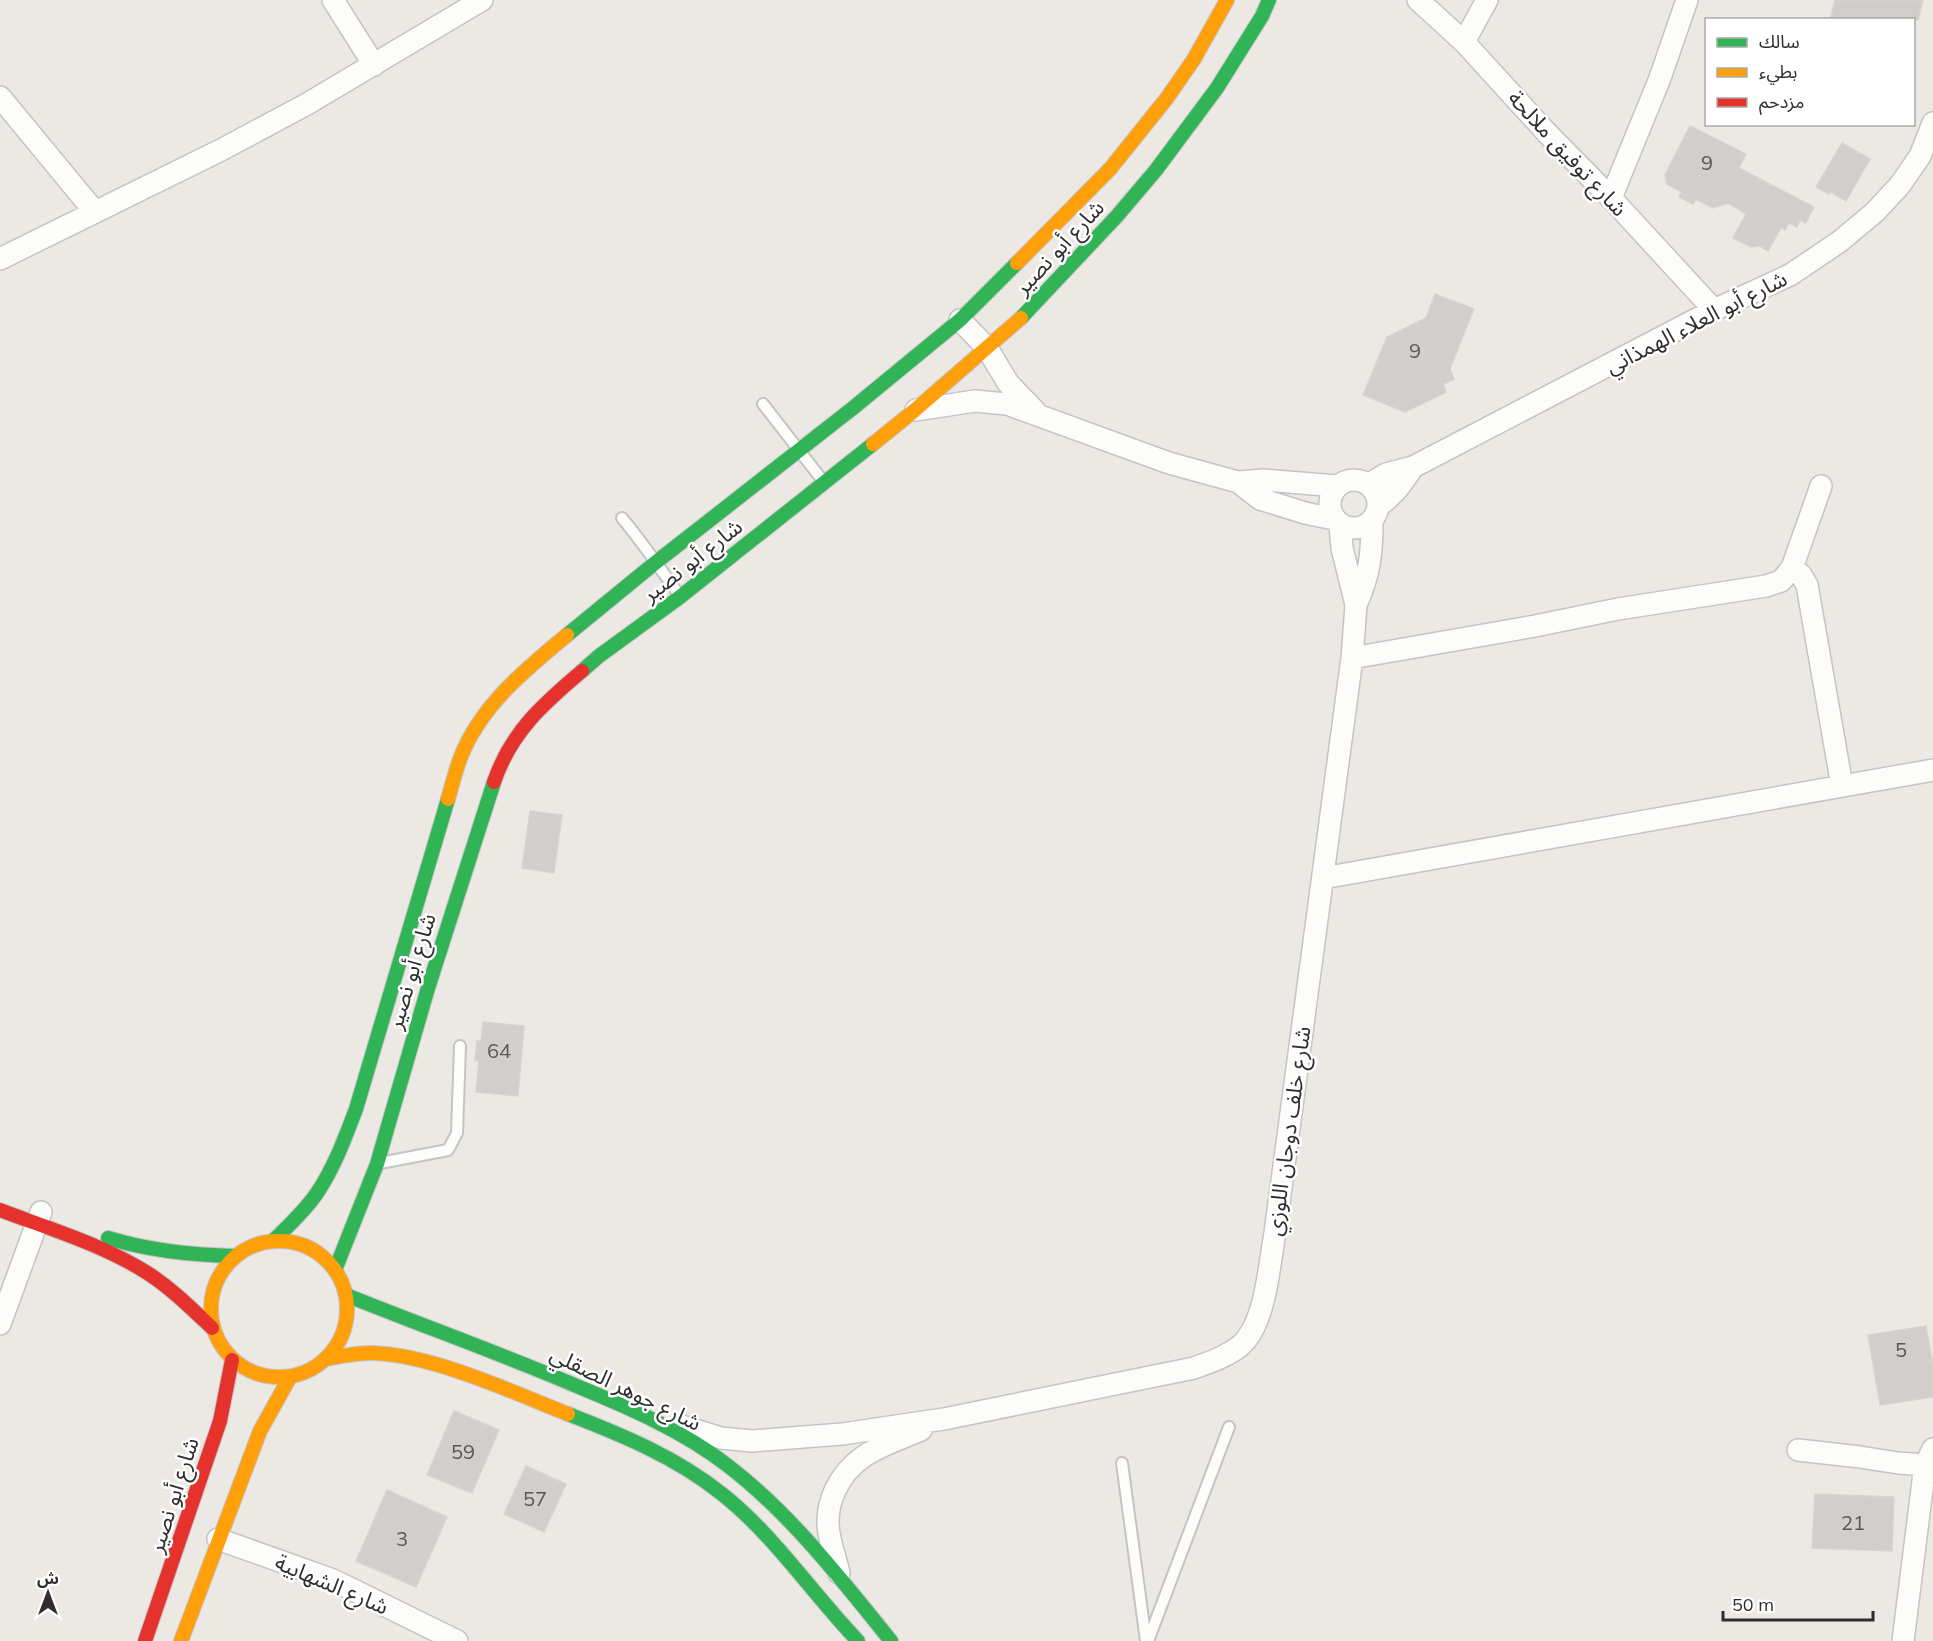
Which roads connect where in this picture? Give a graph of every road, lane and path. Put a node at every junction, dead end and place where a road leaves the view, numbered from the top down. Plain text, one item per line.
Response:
1 (333, 0) edge
2 (482, 0) edge
3 (1227, 0) edge
4 (1269, 0) edge
5 (1418, 0) edge
6 (1487, 0) edge
7 (1687, 0) edge
8 (1464, 42) junction
9 (374, 65) junction
10 (0, 97) edge
11 (1933, 123) edge
12 (1611, 198) junction
13 (95, 212) junction
14 (0, 259) edge
15 (1714, 310) junction
16 (960, 320) junction
17 (987, 348) junction
18 (763, 404) dead end
19 (915, 410) junction
20 (1037, 414) junction
21 (800, 450) junction
22 (1413, 467) junction
23 (1238, 482) junction
24 (824, 483) junction
25 (1369, 484) junction
26 (1337, 486) junction
27 (1821, 486) dead end
28 (1375, 513) junction
29 (622, 518) dead end
30 (1337, 522) junction
31 (655, 563) junction
32 (1792, 568) junction
33 (680, 597) junction
34 (1356, 605) junction
35 (1352, 658) junction
36 (1933, 770) edge
37 (1842, 786) junction
38 (1323, 878) junction
39 (460, 1046) dead end
40 (377, 1164) junction
41 (0, 1197) edge
42 (0, 1210) edge
43 (39, 1218) junction
44 (273, 1241) junction
45 (235, 1256) junction
46 (335, 1270) junction
47 (346, 1295) junction
48 (0, 1323) edge
49 (212, 1328) junction
50 (326, 1359) junction
51 (232, 1360) junction
52 (290, 1377) junction
53 (638, 1413) junction
54 (944, 1419) junction
55 (1229, 1427) dead end
56 (1798, 1450) dead end
57 (1929, 1457) edge
58 (1122, 1463) dead end
59 (218, 1539) junction
60 (840, 1578) junction
61 (447, 1639) edge
62 (144, 1641) edge
63 (182, 1641) edge
64 (858, 1641) edge
65 (891, 1641) edge
66 (1147, 1641) edge
67 (1903, 1641) edge

1 - 9 street
2 - 9 street
3 - 16 main road, شارع أبو نصير
4 - 17 main road, شارع أبو نصير
5 - 8 street, شارع توفيق ملالحة
6 - 8 street
7 - 12 street
8 - 12 street, شارع توفيق ملالحة
9 - 13 street
10 - 13 street
11 - 15 street, شارع أبو العلاء الهمذاني
12 - 15 street, شارع توفيق ملالحة
13 - 14 street
15 - 22 street, شارع أبو العلاء الهمذاني
16 - 17 street
16 - 21 main road, شارع أبو نصير
17 - 19 main road, شارع أبو نصير
17 - 20 street
18 - 21 lane
19 - 20 street
19 - 24 main road, شارع أبو نصير
20 - 23 street
21 - 24 lane
21 - 31 main road, شارع أبو نصير
22 - 25 street, شارع أبو العلاء الهمذاني
22 - 28 street, شارع أبو العلاء الهمذاني
23 - 26 street
23 - 30 street
24 - 33 main road, شارع أبو نصير
25 - 26 street
25 - 28 street
26 - 30 street
27 - 32 street
28 - 30 street
28 - 34 street, شارع خلف دوجان اللوزي
29 - 31 lane
30 - 34 street, شارع خلف دوجان اللوزي
31 - 33 lane
31 - 44 main road, شارع أبو نصير
32 - 35 street
32 - 37 street
33 - 40 main road, شارع أبو نصير
34 - 35 street, شارع خلف دوجان اللوزي
35 - 38 street, شارع خلف دوجان اللوزي
36 - 37 street
37 - 38 street
38 - 54 street, شارع خلف دوجان اللوزي
39 - 40 lane
40 - 46 main road, شارع أبو نصير
41 - 43 main road
42 - 43 main road
43 - 45 main road
43 - 48 street
43 - 49 main road
44 - 45 main road
44 - 46 main road
45 - 49 main road
46 - 47 main road
47 - 50 main road
47 - 53 main road, شارع جوهر الصقلي
49 - 51 main road
50 - 52 main road
50 - 64 main road, شارع جوهر الصقلي
51 - 52 main road
51 - 62 main road, شارع أبو نصير
52 - 59 main road
53 - 54 street, شارع خلف دوجان اللوزي
53 - 60 main road, شارع جوهر الصقلي
54 - 60 street, شارع خلف دوجان اللوزي
55 - 66 lane
56 - 57 street
57 - 67 street
58 - 66 lane
59 - 61 street, شارع الشهابية
59 - 63 main road
60 - 65 main road, شارع جوهر الصقلي

